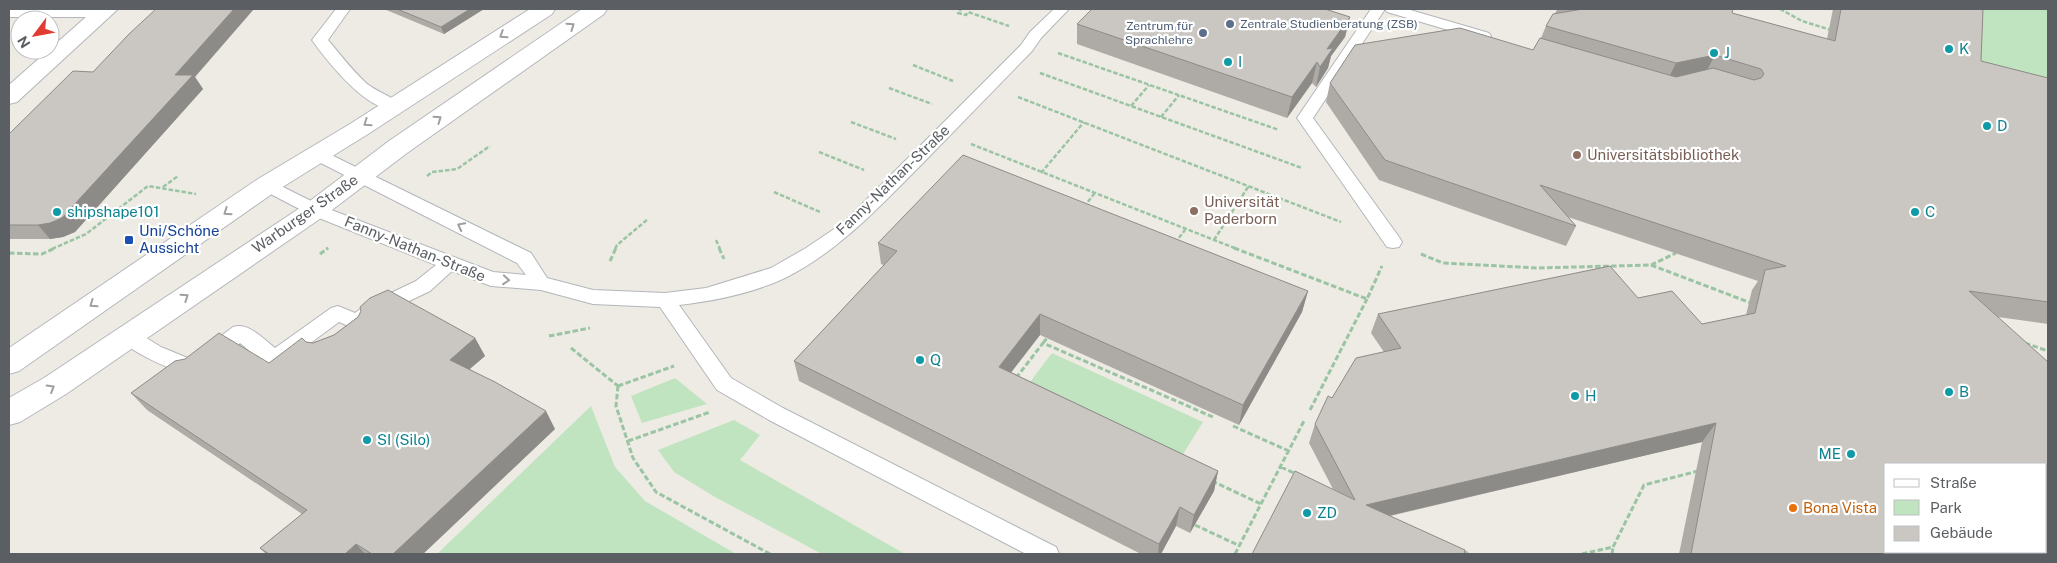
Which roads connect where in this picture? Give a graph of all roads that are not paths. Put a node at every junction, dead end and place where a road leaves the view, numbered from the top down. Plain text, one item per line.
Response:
1 (106, 9) edge
2 (343, 9) edge
3 (544, 9) edge
4 (596, 9) edge
5 (1062, 9) edge
6 (1378, 9) edge
7 (1392, 9) edge
8 (9, 11) edge
9 (1500, 41) edge
10 (9, 97) edge
11 (393, 106) junction
12 (317, 154) junction
13 (360, 175) junction
14 (267, 185) junction
15 (315, 210) junction
16 (1393, 242) road end
17 (451, 262) junction
18 (541, 283) junction
19 (665, 300) junction
20 (128, 336) junction
21 (9, 363) edge
22 (9, 413) edge
23 (1048, 554) edge

1 - 8 main road
1 - 10 main road
2 - 11 lane
3 -> 11 main road
13 -> 4 main road, Warburger Straße
5 - 19 lane, Fanny-Nathan-Straße
6 - 16 lane
7 - 9 lane
11 -> 12 main road
12 - 13 lane
12 - 14 main road
13 - 15 main road, Warburger Straße
18 -> 13 lane
14 - 15 lane, Fanny-Nathan-Straße
14 -> 21 main road
15 - 17 lane, Fanny-Nathan-Straße
20 -> 15 main road, Warburger Straße
17 -> 18 lane, Fanny-Nathan-Straße
17 - 20 lane
18 - 19 lane, Fanny-Nathan-Straße
19 - 23 lane
22 -> 20 main road, Warburger Straße

